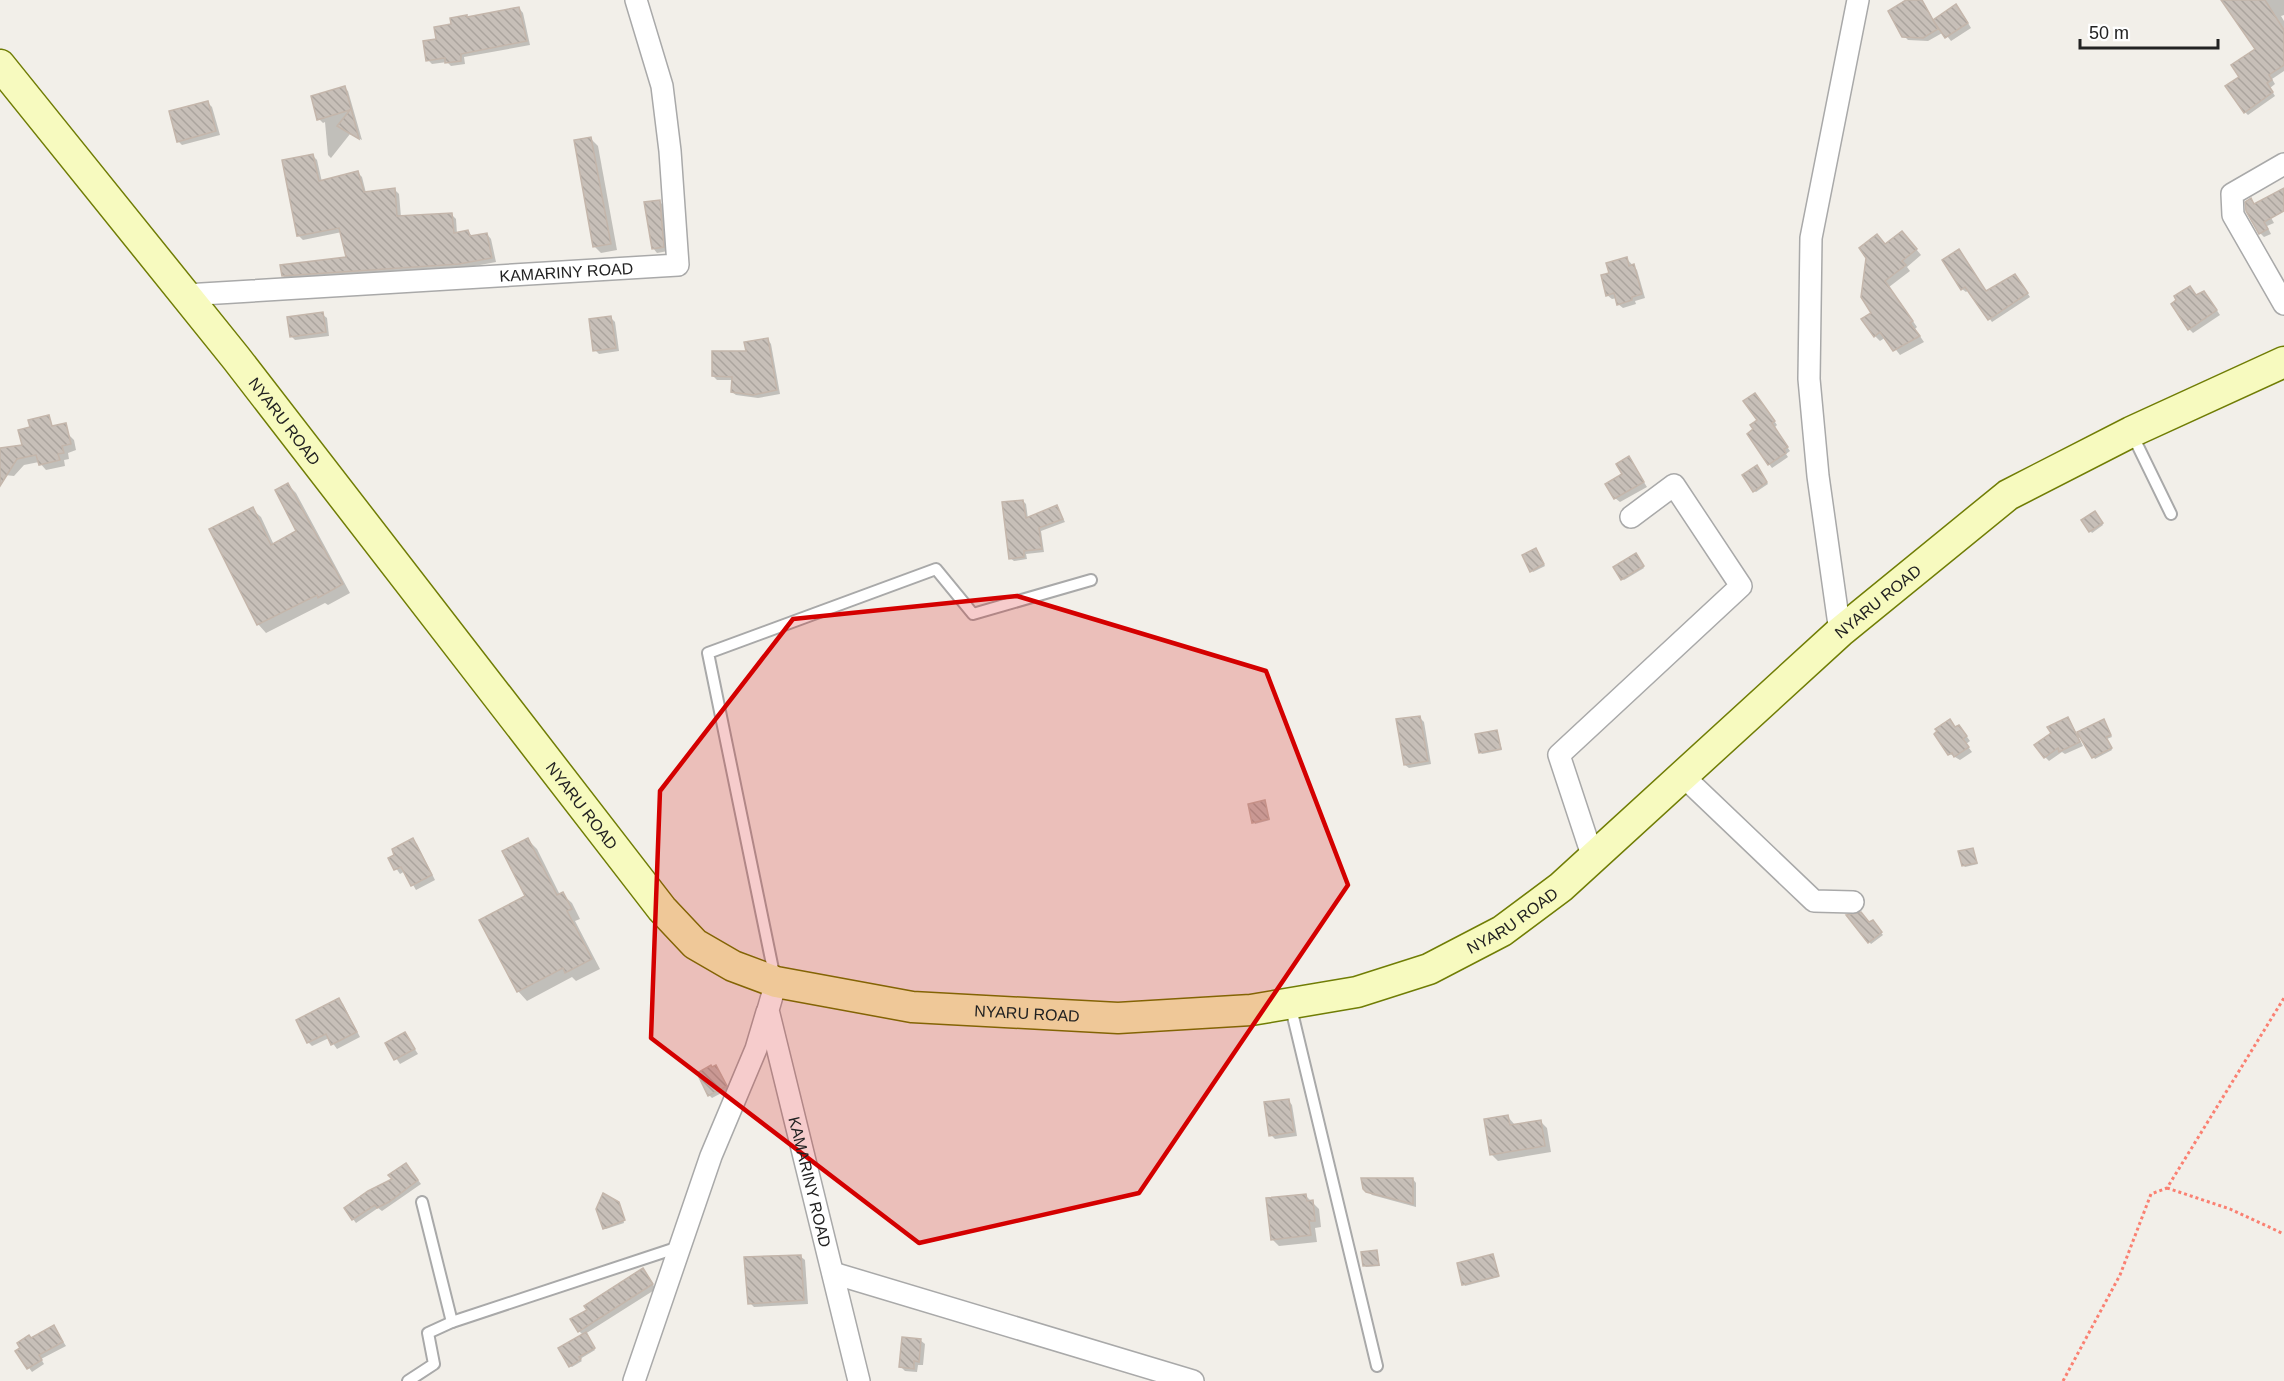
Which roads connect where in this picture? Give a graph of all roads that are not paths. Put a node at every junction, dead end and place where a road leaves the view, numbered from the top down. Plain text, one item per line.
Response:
1 (636, 0) edge
2 (1858, 0) edge
3 (0, 65) edge
4 (2284, 164) edge
5 (185, 295) junction
6 (2284, 304) edge
7 (2284, 362) edge
8 (2131, 432) junction
9 (2171, 514) dead end
10 (1631, 517) dead end
11 (1091, 580) dead end
12 (1840, 632) junction
13 (1683, 776) junction
14 (1593, 858) junction
15 (1853, 902) dead end
16 (772, 996) junction
17 (1290, 1004) junction
18 (422, 1202) dead end
19 (679, 1247) junction
20 (833, 1273) junction
21 (452, 1322) junction
22 (1377, 1366) dead end
23 (408, 1381) edge
24 (634, 1381) edge
25 (859, 1381) edge
26 (1193, 1381) edge

1 - 5 street, KAMARINY ROAD
2 - 12 street
3 - 5 main road, NYARU ROAD
4 - 6 street
5 - 16 main road, NYARU ROAD
7 - 8 main road, NYARU ROAD
8 - 9 lane
8 - 12 main road, NYARU ROAD
10 - 14 street
11 - 16 lane
12 - 13 main road, NYARU ROAD
13 - 14 main road, NYARU ROAD
13 - 15 street
14 - 17 main road, NYARU ROAD
16 - 17 main road, NYARU ROAD
16 - 19 street
16 - 20 street, KAMARINY ROAD
17 - 22 lane
18 - 21 lane
19 - 21 lane
19 - 24 street
20 - 25 street, KAMARINY ROAD
20 - 26 street
21 - 23 lane

